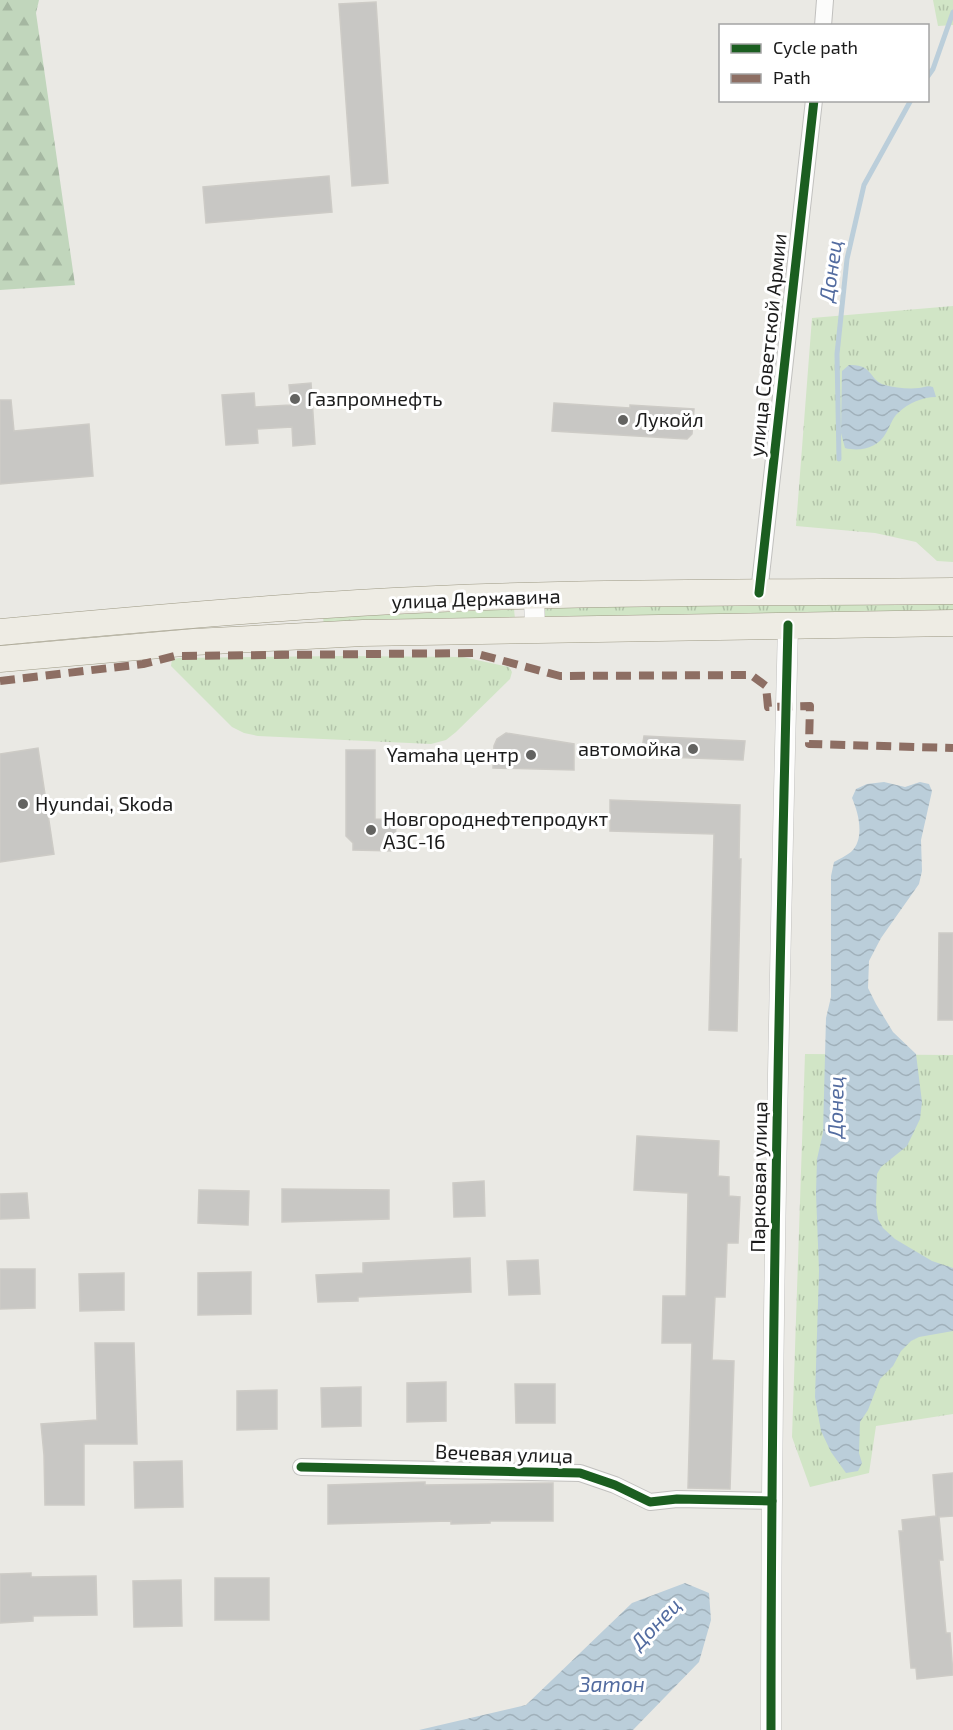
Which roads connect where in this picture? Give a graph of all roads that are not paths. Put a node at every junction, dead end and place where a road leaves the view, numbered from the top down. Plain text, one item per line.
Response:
1 (825, 0) edge
2 (823, 24) edge
3 (814, 102) edge
4 (953, 591) edge
5 (759, 593) junction
6 (534, 596) junction
7 (953, 623) edge
8 (788, 625) junction
9 (535, 629) junction
10 (0, 632) edge
11 (0, 659) edge
12 (301, 1467) dead end
13 (772, 1501) junction
14 (771, 1730) edge

1 - 2 street
3 - 5 street, улица Советской Армии
4 - 5 main road, улица Державина
5 - 6 main road, улица Державина
6 - 9 street
6 - 10 main road, улица Державина
7 - 8 main road, улица Державина
8 - 9 main road, улица Державина
8 - 13 street, Парковая улица
9 - 11 main road, улица Державина
12 - 13 street, Вечевая улица
13 - 14 street, Парковая улица

